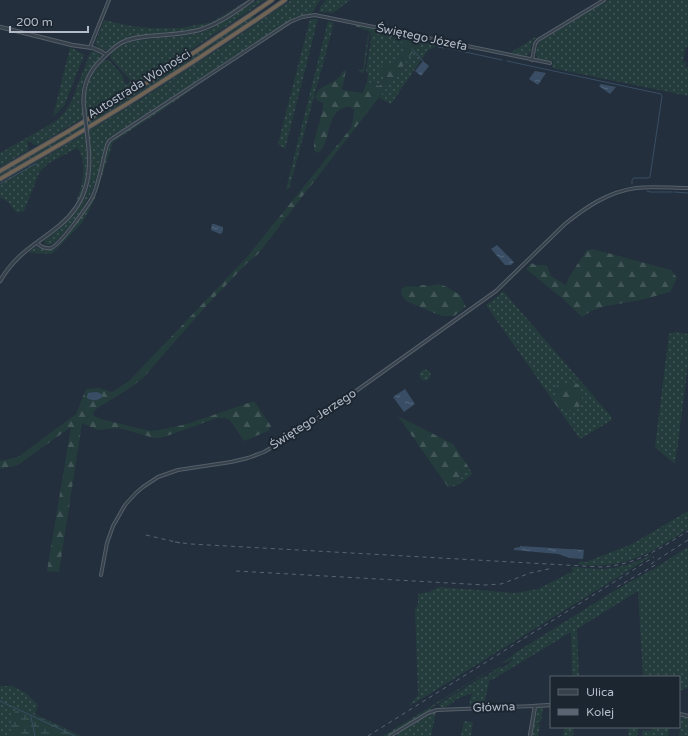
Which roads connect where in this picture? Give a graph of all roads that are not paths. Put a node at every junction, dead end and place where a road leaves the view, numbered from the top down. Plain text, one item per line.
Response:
1 (109, 0) edge
2 (252, 0) edge
3 (272, 0) edge
4 (285, 0) edge
5 (604, 0) edge
6 (0, 27) edge
7 (90, 47) junction
8 (106, 55) junction
9 (532, 60) junction
10 (550, 63) dead end
11 (0, 171) edge
12 (0, 179) edge
13 (688, 188) edge
14 (37, 242) junction
15 (0, 281) edge
16 (101, 575) dead end
17 (535, 706) junction
18 (550, 706) edge
19 (390, 736) edge
20 (530, 736) edge

1 - 7 street
2 - 8 street
3 - 11 highway, Autostrada Wolności
4 - 12 highway, Autostrada Wolności
5 - 9 street
6 - 7 street
7 - 8 street
8 - 14 street, bridge
9 - 10 street, Świętego Józefa
9 - 14 street, Świętego Józefa
13 - 16 street, Świętego Jerzego
14 - 15 street
17 - 18 street, Główna
17 - 19 street, Główna
17 - 20 street

